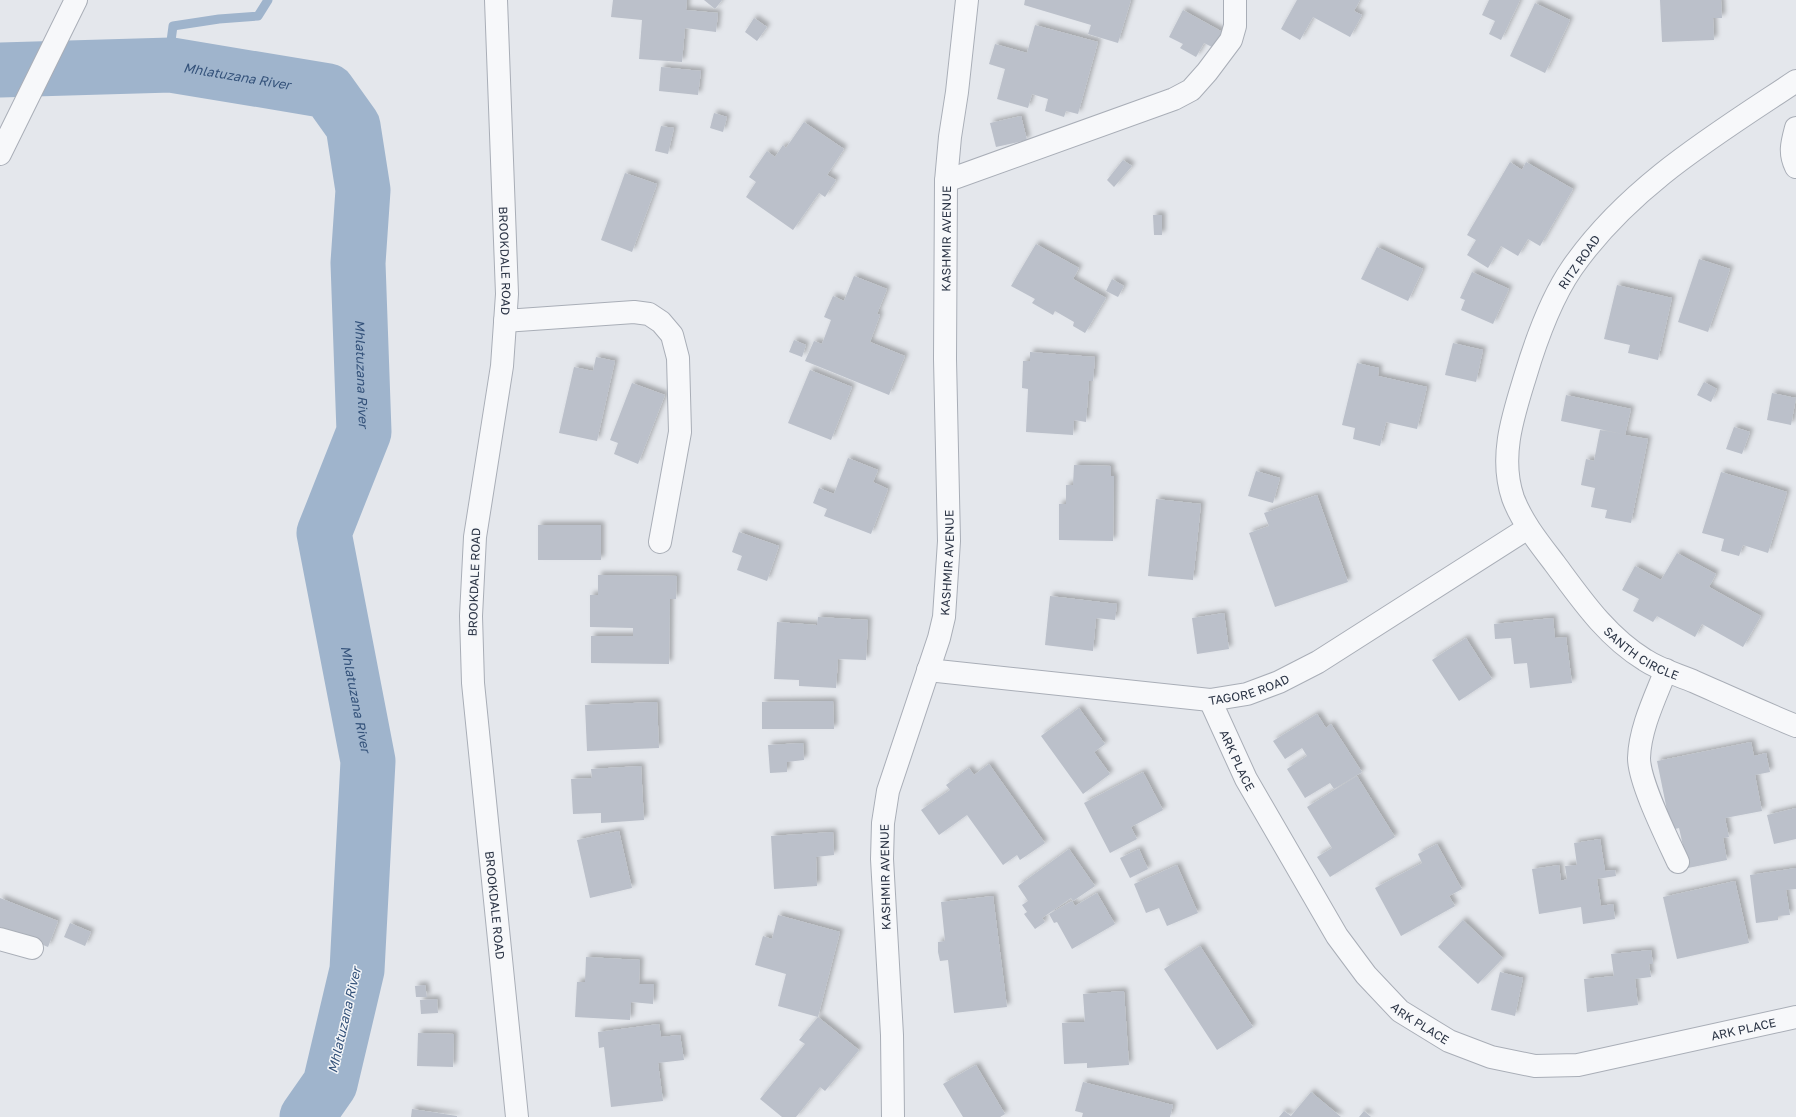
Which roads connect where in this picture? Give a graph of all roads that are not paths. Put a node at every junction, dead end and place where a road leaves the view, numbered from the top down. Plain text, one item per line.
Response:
1 (76, 0) edge
2 (496, 0) edge
3 (967, 0) edge
4 (1235, 0) edge
5 (1796, 81) edge
6 (1796, 128) edge
7 (0, 154) edge
8 (1796, 167) edge
9 (946, 181) junction
10 (505, 321) junction
11 (1528, 528) junction
12 (660, 542) dead end
13 (928, 670) junction
14 (1666, 670) junction
15 (1210, 700) junction
16 (1796, 726) edge
17 (1678, 862) dead end
18 (0, 939) edge
19 (32, 948) dead end
20 (1796, 1017) edge
21 (517, 1117) edge
22 (893, 1117) edge

1 - 7 street
2 - 10 street, BROOKDALE ROAD
3 - 9 street, KASHMIR AVENUE
4 - 9 street
5 - 11 street, RITZ ROAD
6 - 8 street
9 - 13 street, KASHMIR AVENUE
10 - 12 street
10 - 21 street, BROOKDALE ROAD
11 - 14 street, SANTH CIRCLE
11 - 15 street, TAGORE ROAD
13 - 15 street, TAGORE ROAD
13 - 22 street, KASHMIR AVENUE
14 - 16 street, SANTH CIRCLE
14 - 17 street
15 - 20 street, ARK PLACE
18 - 19 street

